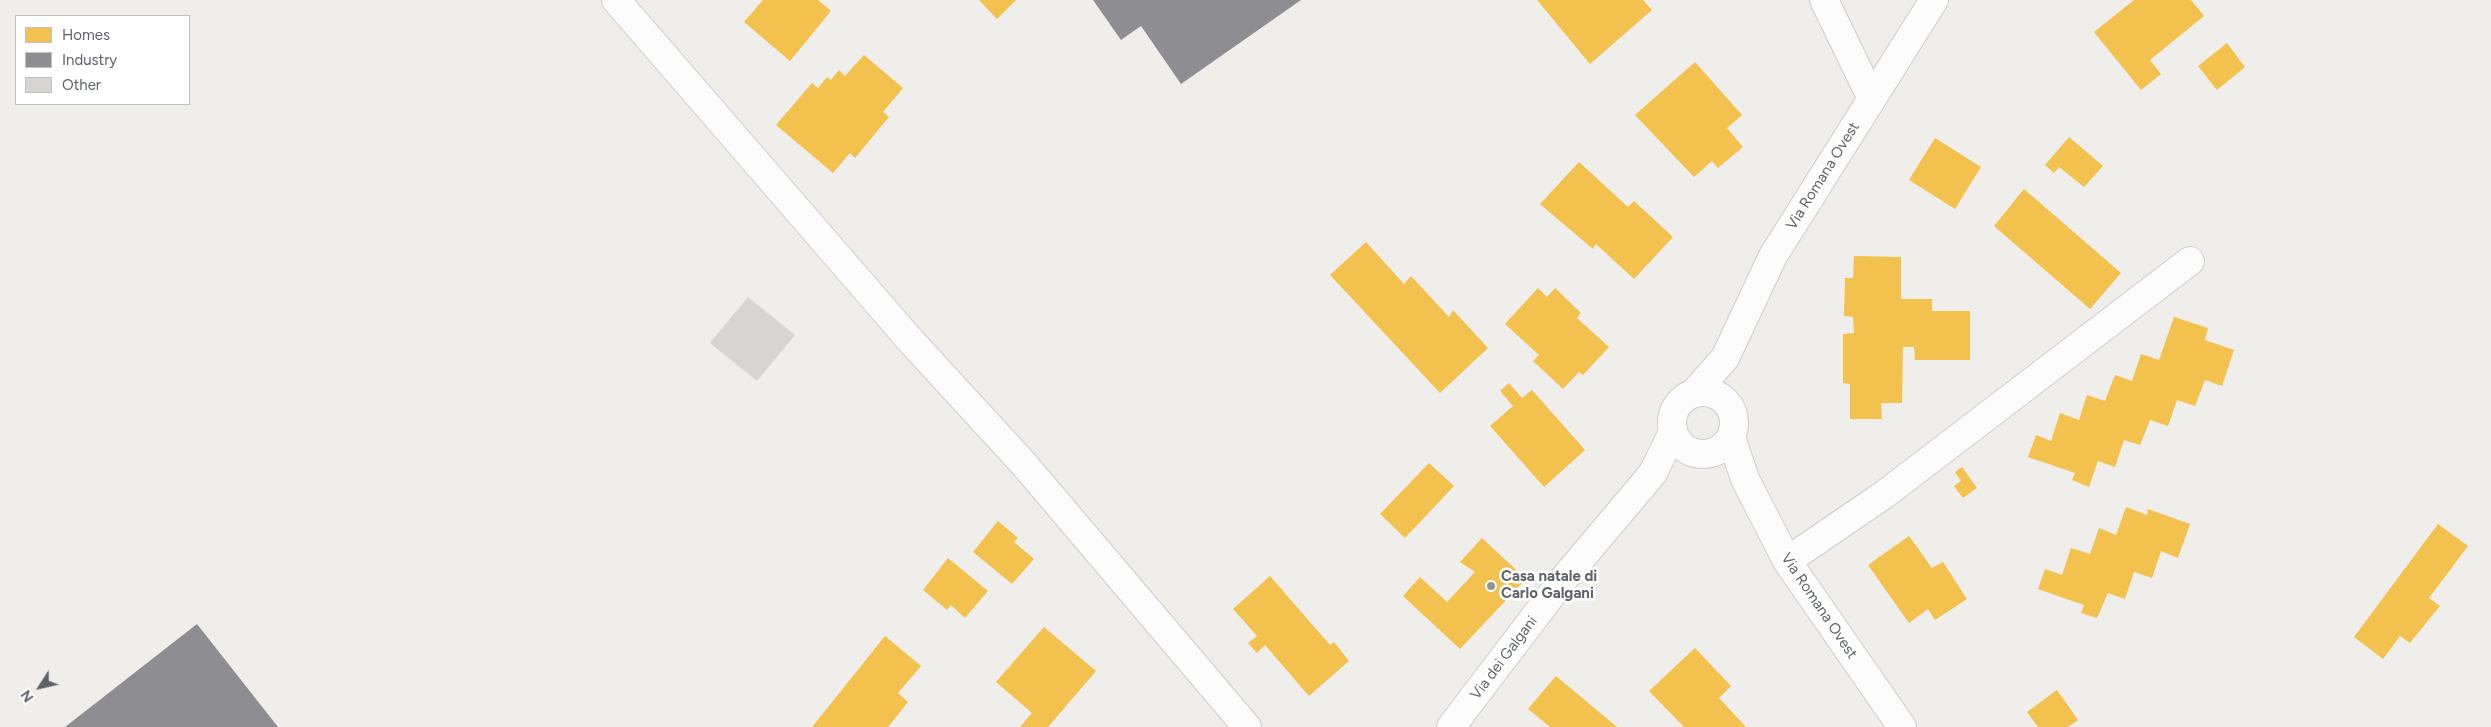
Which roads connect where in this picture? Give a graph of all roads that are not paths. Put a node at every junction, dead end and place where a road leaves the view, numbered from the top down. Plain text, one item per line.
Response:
1 (616, 0) edge
2 (1824, 0) edge
3 (1934, 0) edge
4 (1872, 99) junction
5 (2190, 261) dead end
6 (1725, 358) junction
7 (1694, 393) junction
8 (1723, 399) junction
9 (1731, 437) junction
10 (1688, 445) junction
11 (1745, 479) junction
12 (1787, 561) junction
13 (1247, 727) edge
14 (1451, 727) edge
15 (1902, 727) edge

1 - 13 street
2 - 4 street
3 - 4 street, Via Romana Ovest
4 - 6 street, Via Romana Ovest
5 - 12 street
6 - 7 street, Via Romana Ovest
6 - 8 street, Via Romana Ovest
7 - 8 street
7 - 10 street, Via Romana Ovest
8 - 9 street, Via Romana Ovest
9 - 10 street
9 - 11 street, Via Romana Ovest
10 - 11 street
10 - 14 street, Via dei Galgani
11 - 12 street, Via Romana Ovest
12 - 15 street, Via Romana Ovest

